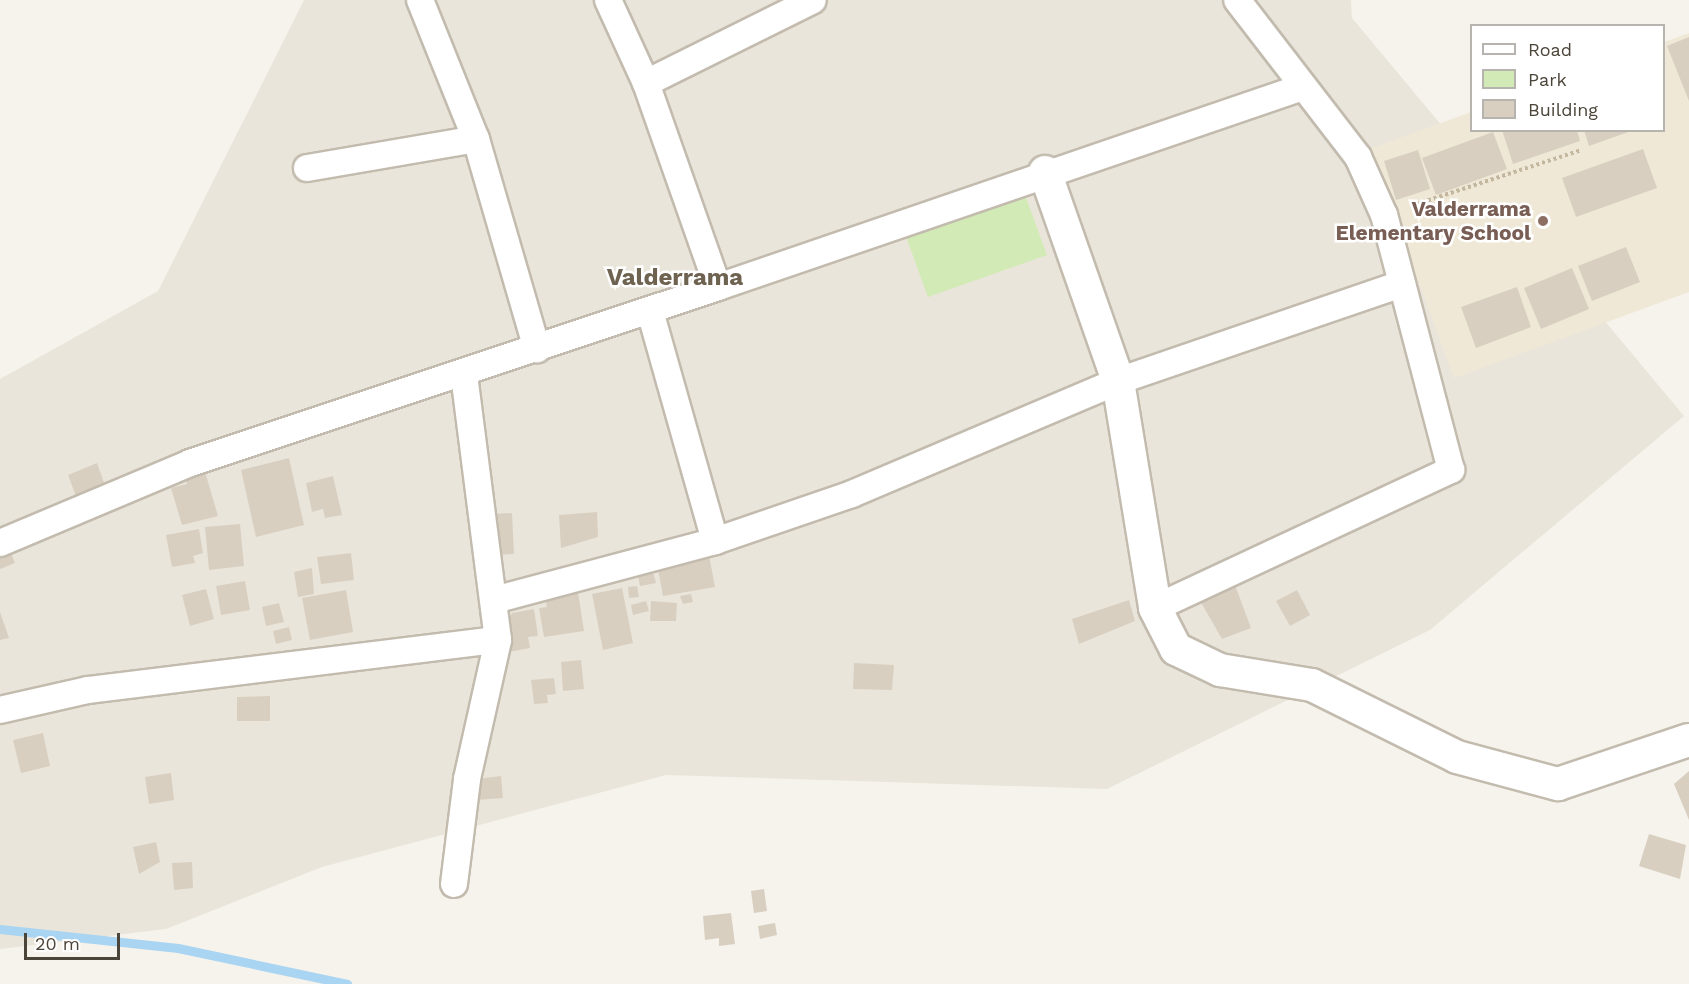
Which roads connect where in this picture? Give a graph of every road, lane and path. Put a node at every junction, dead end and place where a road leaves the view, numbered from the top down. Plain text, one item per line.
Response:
1 (420, 0) edge
2 (608, 0) edge
3 (813, 0) edge
4 (1237, 0) edge
5 (646, 83) junction
6 (1300, 88) junction
7 (476, 139) junction
8 (1581, 150) dead end
9 (307, 168) dead end
10 (1046, 172) junction
11 (1384, 215) junction
12 (1402, 284) junction
13 (718, 287) junction
14 (650, 311) junction
15 (537, 349) junction
16 (465, 375) junction
17 (1118, 381) junction
18 (715, 541) junction
19 (0, 543) edge
20 (494, 600) junction
21 (1155, 608) junction
22 (498, 640) junction
23 (0, 710) edge
24 (1689, 740) edge
25 (454, 884) dead end

1 - 7 street
2 - 5 street
3 - 5 street
4 - 6 street
5 - 13 street
6 - 10 street
6 - 11 street
7 - 9 street
7 - 15 street
8 - 11 path
10 - 13 street
10 - 17 street
11 - 12 street
12 - 17 street
12 - 21 street
13 - 14 street
14 - 15 street
14 - 18 street
15 - 16 street
16 - 19 street
16 - 20 street
17 - 18 street
17 - 21 street
18 - 20 street
20 - 22 street
21 - 24 street
22 - 23 street
22 - 25 street

